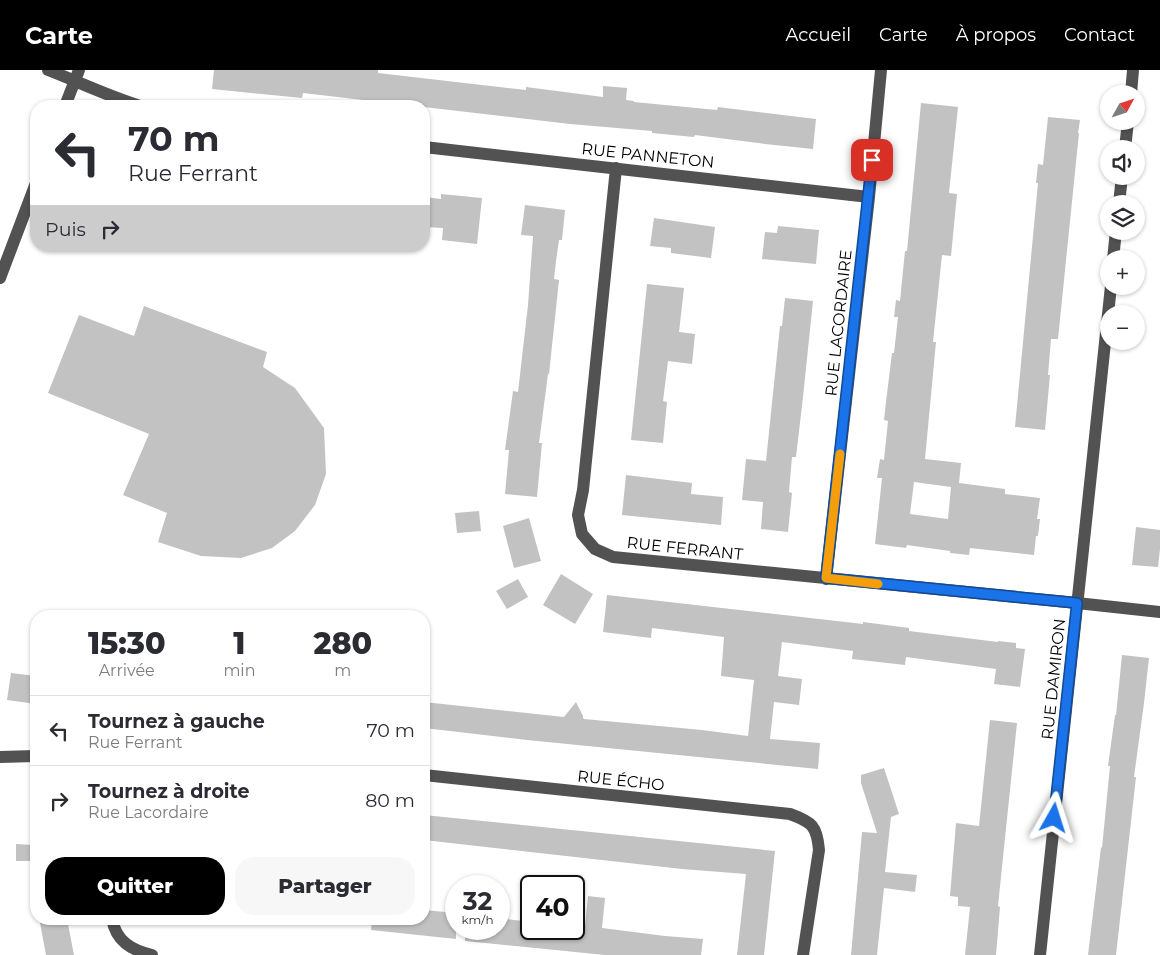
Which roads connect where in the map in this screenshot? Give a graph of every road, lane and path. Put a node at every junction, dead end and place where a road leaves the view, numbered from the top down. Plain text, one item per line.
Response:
1 (48, 70) edge
2 (881, 70) edge
3 (1134, 70) edge
4 (77, 75) edge
5 (1132, 85) edge
6 (67, 100) edge
7 (120, 100) edge
8 (430, 148) edge
9 (616, 168) junction
10 (869, 197) junction
11 (30, 199) edge
12 (0, 278) edge
13 (1109, 295) edge
14 (826, 578) junction
15 (1077, 603) junction
16 (1160, 612) edge
17 (30, 756) edge
18 (0, 757) edge
19 (430, 776) edge
20 (113, 925) edge
21 (152, 955) edge
22 (803, 955) edge
23 (1040, 955) edge

1 - 4 street
2 - 10 street, RUE LACORDAIRE
3 - 5 street
4 - 6 street
4 - 7 street
8 - 9 street, RUE PANNETON
9 - 10 street, RUE PANNETON
9 - 14 street, RUE FERRANT
10 - 14 street, RUE LACORDAIRE
11 - 12 street
13 - 15 street, RUE DAMIRON
14 - 15 street, RUE FERRANT
15 - 16 street, RUE FERRANT
15 - 23 street, RUE DAMIRON
17 - 18 street
19 - 22 street, RUE ÉCHO
20 - 21 street

